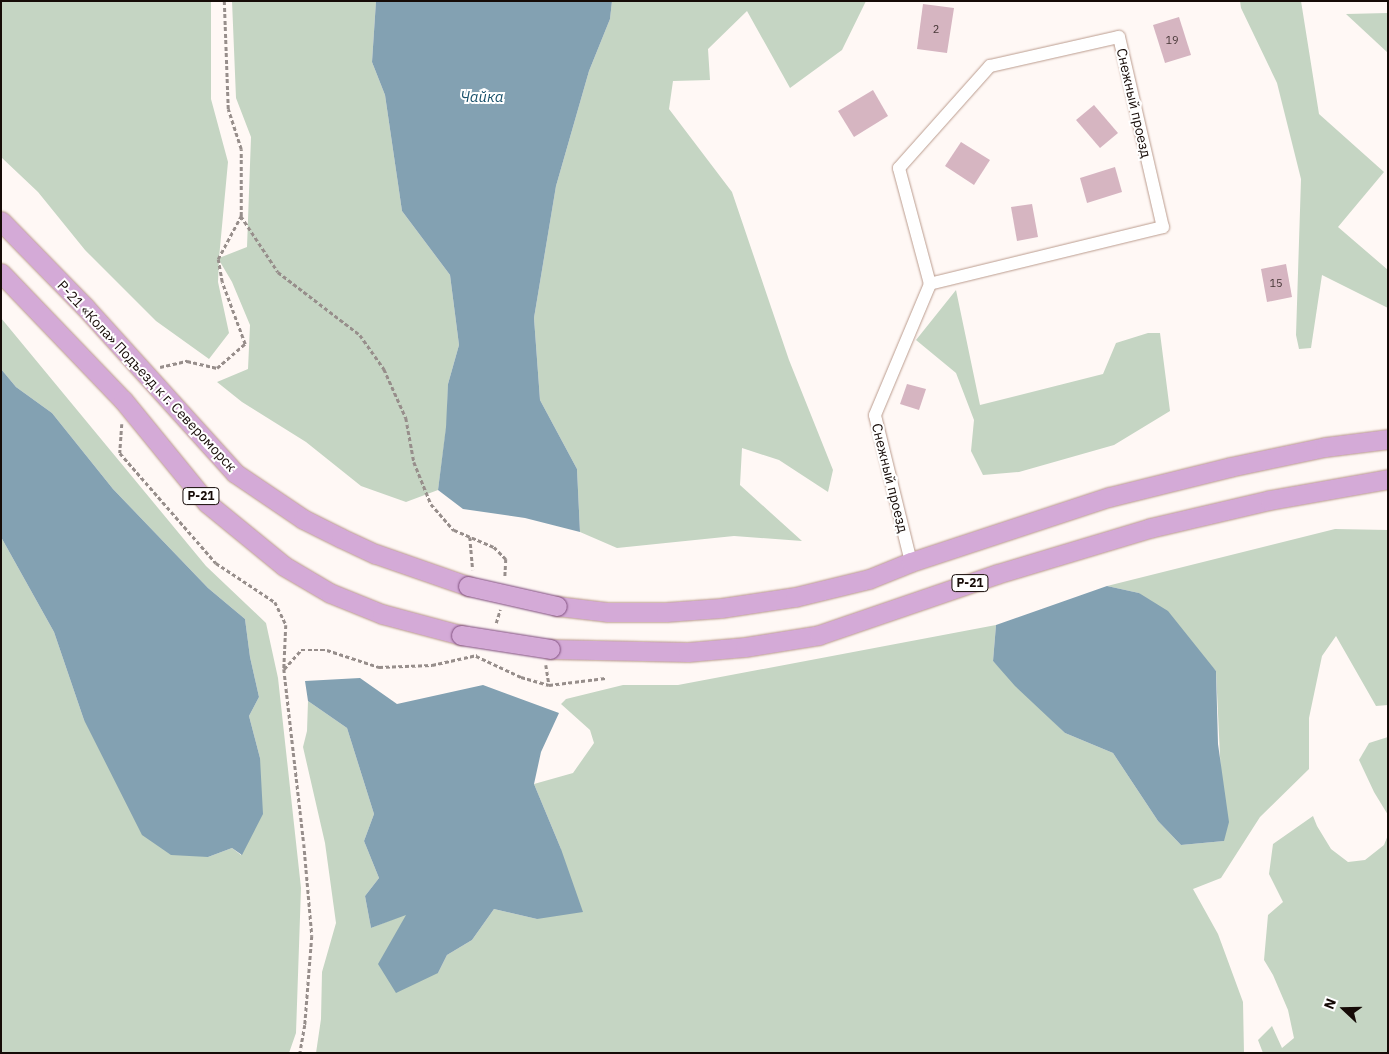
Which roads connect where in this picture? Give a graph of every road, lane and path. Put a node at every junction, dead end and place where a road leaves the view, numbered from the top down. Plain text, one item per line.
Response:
1 (224, 1) edge
2 (241, 216) junction
3 (1, 221) edge
4 (1, 273) edge
5 (930, 284) junction
6 (142, 372) junction
7 (123, 400) junction
8 (1388, 439) edge
9 (1388, 479) edge
10 (470, 537) junction
11 (911, 562) junction
12 (505, 579) dead end
13 (472, 587) junction
14 (500, 607) dead end
15 (496, 624) dead end
16 (481, 652) dead end
17 (476, 656) junction
18 (284, 669) junction
19 (606, 678) dead end
20 (300, 1053) edge

1 - 2 path
2 - 6 path
2 - 10 path
3 - 6 main road, Р-21 «Кола» Подъезд к г. Североморск
4 - 7 main road, Р-21
5 - 5 street, Снежный проезд
5 - 11 street, Снежный проезд
6 - 13 main road, Р-21 «Кола» Подъезд к г. Североморск
7 - 9 main road, Р-21, bridge
7 - 18 path
8 - 11 main road, Р-21 «Кола» Подъезд к г. Североморск
10 - 12 path
10 - 13 path
11 - 13 main road, Р-21 «Кола» Подъезд к г. Североморск, bridge
14 - 15 path
16 - 17 path
17 - 18 path
17 - 19 path
18 - 20 path

